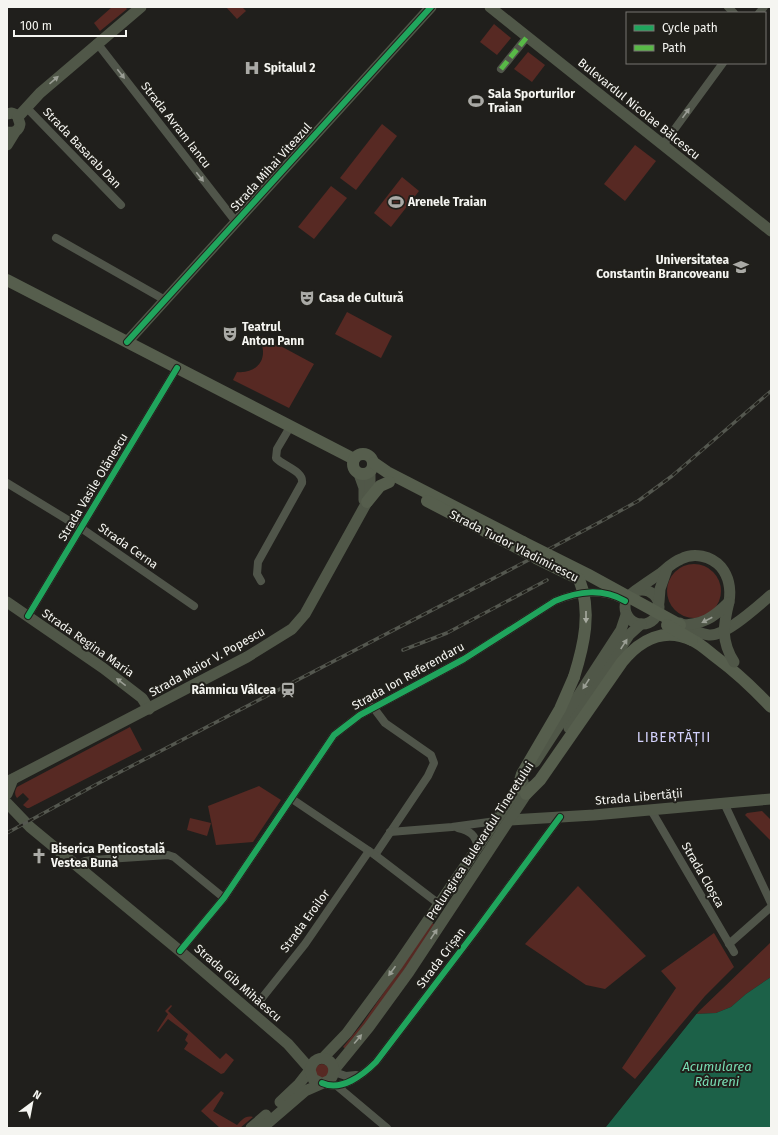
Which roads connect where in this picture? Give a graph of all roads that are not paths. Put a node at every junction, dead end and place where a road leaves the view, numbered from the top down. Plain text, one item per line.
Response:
1 (141, 7) edge
2 (431, 7) edge
3 (490, 7) edge
4 (527, 37) junction
5 (97, 43) junction
6 (722, 64) edge
7 (501, 69) dead end
8 (26, 107) junction
9 (7, 114) edge
10 (18, 117) junction
11 (11, 132) edge
12 (7, 145) edge
13 (663, 145) junction
14 (121, 205) dead end
15 (236, 222) junction
16 (771, 231) edge
17 (56, 238) dead end
18 (7, 280) edge
19 (165, 300) junction
20 (127, 342) junction
21 (177, 368) junction
22 (290, 427) junction
23 (354, 459) junction
24 (368, 470) junction
25 (389, 482) junction
26 (7, 483) edge
27 (429, 498) junction
28 (365, 504) junction
29 (81, 528) junction
30 (668, 568) junction
31 (579, 579) junction
32 (260, 581) dead end
33 (635, 591) junction
34 (771, 595) edge
35 (625, 601) junction
36 (7, 602) edge
37 (729, 602) junction
38 (659, 605) junction
39 (194, 606) dead end
40 (626, 615) junction
41 (28, 616) junction
42 (646, 623) junction
43 (679, 623) junction
44 (692, 640) junction
45 (734, 662) junction
46 (771, 698) edge
47 (373, 707) junction
48 (771, 707) edge
49 (149, 709) junction
50 (9, 780) edge
51 (522, 795) junction
52 (771, 798) edge
53 (7, 800) edge
54 (292, 800) junction
55 (724, 803) junction
56 (651, 810) junction
57 (560, 817) junction
58 (510, 820) junction
59 (525, 820) junction
60 (496, 821) junction
61 (452, 827) junction
62 (390, 832) junction
63 (478, 847) junction
64 (372, 853) junction
65 (78, 865) junction
66 (224, 898) junction
67 (439, 904) junction
68 (771, 904) edge
69 (771, 907) edge
70 (729, 944) junction
71 (180, 951) junction
72 (734, 952) dead end
73 (258, 1003) dead end
74 (288, 1044) junction
75 (321, 1058) junction
76 (310, 1069) junction
77 (334, 1071) junction
78 (363, 1073) junction
79 (322, 1083) junction
80 (337, 1086) junction
81 (251, 1128) edge
82 (262, 1128) edge
83 (387, 1128) edge

1 - 5 main road
2 - 15 main road, Strada Mihai Viteazul
3 - 4 main road, Bulevardul Nicolae Bălcescu
4 - 7 street
4 - 13 main road, Bulevardul Nicolae Bălcescu
8 -> 5 main road
5 -> 15 street, Strada Avram Iancu
13 -> 6 street
8 - 10 main road
8 - 14 street, Strada Basarab Dan
9 - 10 main road
10 - 11 main road
11 - 12 main road
13 - 16 main road, Bulevardul Nicolae Bălcescu
15 - 19 main road, Strada Mihai Viteazul
17 - 19 street
18 - 20 main road
19 - 20 main road, Strada Mihai Viteazul
20 - 21 main road
21 - 22 main road
21 - 29 street, Strada Vasile Olănescu
22 - 23 main road
22 - 32 street
23 - 24 main road
23 - 24 main road, Strada Tudor Vladimirescu
24 - 25 main road, Strada Tudor Vladimirescu
24 - 27 main road, Strada Tudor Vladimirescu
24 - 28 main road
25 - 27 main road, Strada Tudor Vladimirescu
25 - 28 main road
26 - 29 street, Strada Cerna
27 - 31 main road, Strada Tudor Vladimirescu, bridge
27 - 43 main road, Strada Tudor Vladimirescu, bridge
28 - 49 main road, Strada Maior V. Popescu
29 - 39 street, Strada Cerna
29 - 41 street, Strada Vasile Olănescu
30 - 33 main road
30 - 37 main road
30 - 38 main road
31 - 44 main road, Strada Tudor Vladimirescu, bridge
31 -> 51 main road, bridge
33 - 35 main road
33 - 38 main road
34 - 43 main road
35 - 40 main road, Prelungirea Bulevardul Tineretului
35 - 47 street, Strada Ion Referendaru
36 - 41 main road, Strada Regina Maria
37 -> 43 main road, bridge
37 - 45 main road, bridge
38 - 42 main road, Prelungirea Bulevardul Tineretului
38 - 43 main road
40 - 42 main road
40 -> 51 main road, Prelungirea Bulevardul Tineretului
49 -> 41 main road, Strada Regina Maria
42 - 43 main road
51 -> 42 main road, Prelungirea Bulevardul Tineretului
43 - 45 main road, Strada Tudor Vladimirescu, bridge
44 - 48 main road, Strada Tudor Vladimirescu
44 - 51 main road
45 - 46 main road, Strada Tudor Vladimirescu
47 - 54 street, Strada Ion Referendaru
47 - 62 street
49 - 50 main road, Strada Maior V. Popescu
50 - 53 main road
51 - 58 main road, Prelungirea Bulevardul Tineretului
51 - 59 main road
51 - 60 main road, Prelungirea Bulevardul Tineretului
52 - 55 main road, Strada Libertății
53 - 65 main road, Strada Gib Mihăescu
54 - 64 street
54 - 66 street, Strada Ion Referendaru
55 - 56 main road, Strada Libertății
55 - 68 street
56 - 57 main road, Strada Libertății
56 - 70 street, Strada Cloșca
57 - 59 main road, Strada Libertății
57 - 78 street, Strada Crișan
58 - 59 main road, Strada Libertății
77 -> 58 main road, Prelungirea Bulevardul Tineretului
60 - 61 street
60 - 63 main road, Prelungirea Bulevardul Tineretului
61 - 62 street
61 - 63 street
62 - 64 street
63 - 67 main road, Prelungirea Bulevardul Tineretului
64 - 67 street
64 - 73 street, Strada Eroilor
65 - 66 street
65 - 71 main road, Strada Gib Mihăescu
66 - 71 street, Strada Ion Referendaru
67 -> 75 main road, Prelungirea Bulevardul Tineretului
69 - 70 street
70 - 72 street, Strada Cloșca
71 - 74 main road, Strada Gib Mihăescu
74 - 75 main road, Strada Gib Mihăescu
74 - 76 main road, Strada Gib Mihăescu
75 - 76 main road
75 - 77 main road
76 - 79 main road
76 - 81 main road
77 - 78 street
77 - 79 main road
78 - 80 street, Strada Crișan
79 - 80 street
79 - 82 main road
80 - 83 street

